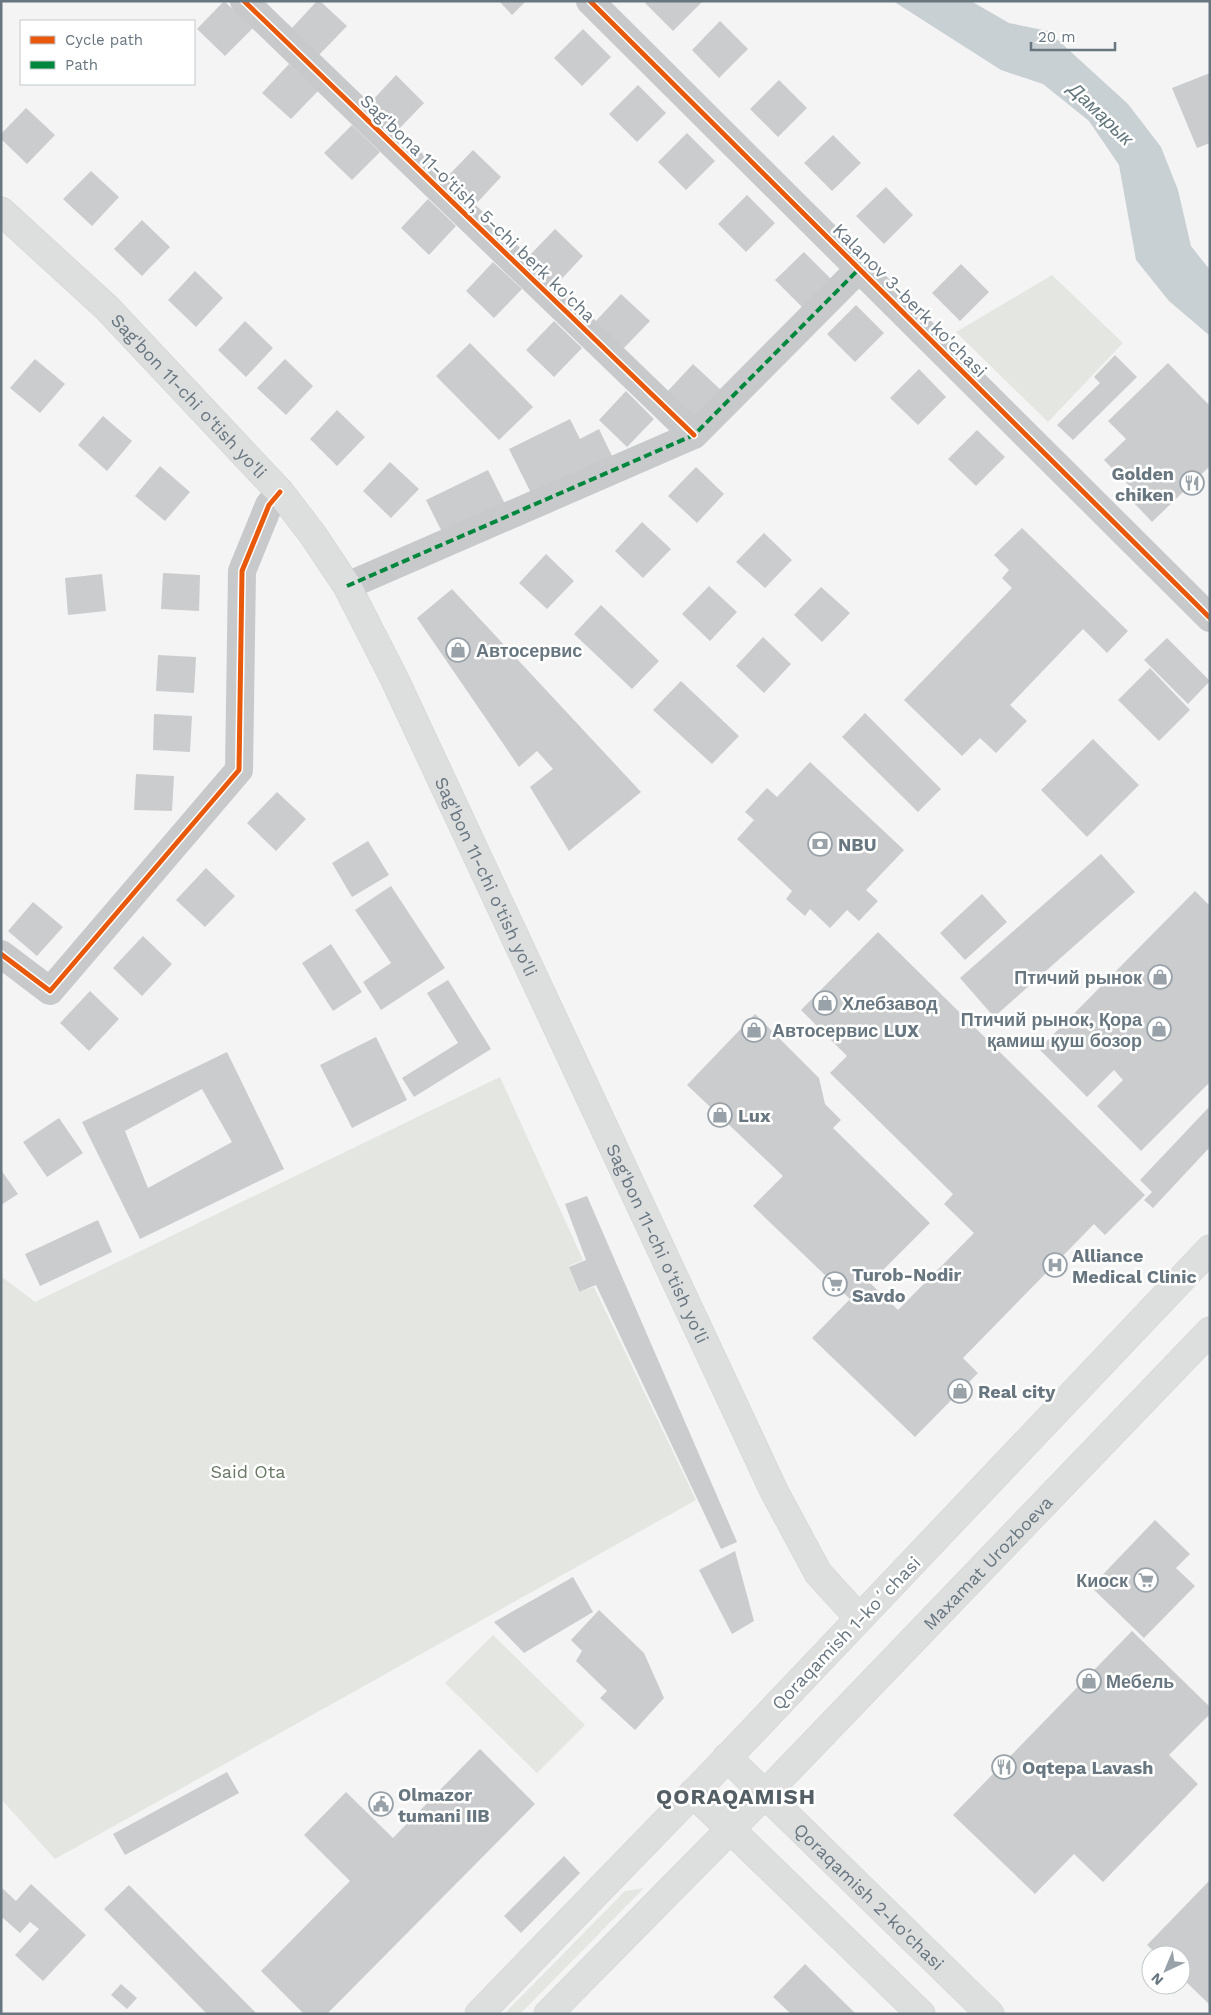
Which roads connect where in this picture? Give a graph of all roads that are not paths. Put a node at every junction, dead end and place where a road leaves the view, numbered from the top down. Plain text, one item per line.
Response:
1 (244, 1) edge
2 (590, 1) edge
3 (1, 211) edge
4 (859, 269) junction
5 (694, 435) junction
6 (280, 492) junction
7 (347, 586) junction
8 (1210, 618) edge
9 (1, 954) edge
10 (1210, 1249) edge
11 (1210, 1331) edge
12 (860, 1618) junction
13 (727, 1757) junction
14 (693, 1793) junction
15 (764, 1794) junction
16 (730, 1828) junction
17 (479, 2014) edge
18 (548, 2014) edge
19 (921, 2014) edge
20 (990, 2014) edge

1 - 5 street, Sag'bona 11-o'tish, 5-chi berk ko'cha
2 - 4 street, Kalanov 3-berk ko'chasi
3 - 6 main road, Sag'bon 11-chi o'tish yo'li
4 - 5 street
4 - 8 street, Kalanov 3-berk ko'chasi
5 - 7 street
6 - 7 main road, Sag'bon 11-chi o'tish yo'li
6 - 9 street
7 - 12 main road, Sag'bon 11-chi o'tish yo'li
10 - 12 main road, Qoraqamish 1-koʻchasi
11 - 15 main road, Maxamat Urozboeva
12 - 13 main road, Qoraqamish 1-koʻchasi
13 - 14 main road, Qoraqamish 1-koʻchasi
13 - 15 main road, Qoraqamish 2-ko'chasi
14 - 16 main road
14 - 17 main road, Qoraqamish 1-koʻchasi
15 - 16 main road
15 - 20 main road, Qoraqamish 2-ko'chasi
16 - 18 main road
16 - 19 main road

